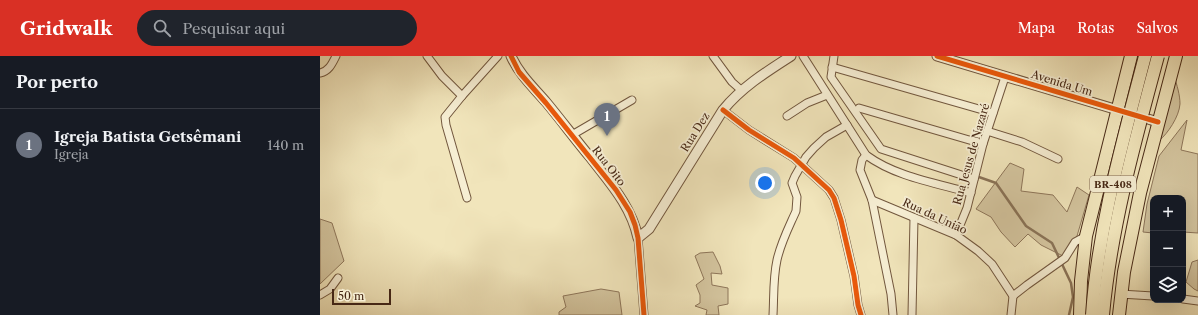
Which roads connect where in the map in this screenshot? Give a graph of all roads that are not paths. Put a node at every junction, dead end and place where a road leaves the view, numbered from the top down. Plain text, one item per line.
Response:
1 (336, 56) edge
2 (427, 56) edge
3 (498, 56) edge
4 (511, 56) edge
5 (713, 56) edge
6 (791, 56) edge
7 (803, 56) edge
8 (834, 56) edge
9 (938, 56) edge
10 (1131, 56) edge
11 (1145, 56) edge
12 (1158, 56) edge
13 (1176, 56) edge
14 (832, 67) junction
15 (320, 73) edge
16 (1005, 77) junction
17 (741, 90) junction
18 (828, 95) junction
19 (462, 96) junction
20 (632, 100) dead end
21 (859, 108) dead end
22 (723, 110) junction
23 (1118, 110) junction
24 (993, 113) junction
25 (787, 116) dead end
26 (1158, 122) junction
27 (847, 124) junction
28 (988, 131) junction
29 (572, 135) junction
30 (983, 144) junction
31 (866, 155) junction
32 (1058, 159) dead end
33 (802, 164) junction
34 (974, 179) junction
35 (971, 193) junction
36 (466, 198) dead end
37 (872, 200) junction
38 (914, 218) junction
39 (956, 236) junction
40 (1086, 236) junction
41 (638, 238) junction
42 (338, 278) dead end
43 (1120, 294) junction
44 (320, 295) edge
45 (1013, 296) junction
46 (1150, 296) edge
47 (1186, 299) edge
48 (1198, 301) edge
49 (644, 315) edge
50 (774, 315) edge
51 (862, 315) edge
52 (893, 315) edge
53 (912, 315) edge
54 (1011, 315) edge
55 (1080, 315) edge
56 (1092, 315) edge
57 (1103, 315) edge
58 (1119, 315) edge

1 - 15 street
2 - 19 street
3 - 19 street
4 - 29 street, Rua Oito
5 - 17 street
6 - 17 street, Rua Dez
7 - 18 street
8 - 14 street
9 - 16 street, Avenida Um
10 - 23 highway
11 - 56 highway, BR-408, bridge
12 - 57 highway, BR-408, bridge
13 - 26 highway
14 - 24 street
14 - 34 street
16 - 23 street, Avenida Um
16 - 24 street, Rua Jesus de Nazaré
17 - 22 street, Rua Dez
18 - 25 street
18 - 27 street
19 - 36 street
20 - 29 street
21 - 30 street
22 - 33 street
22 - 41 street, Rua Dez
23 - 26 street, Avenida Um
23 - 40 highway
24 - 28 street, Rua Jesus de Nazaré
26 - 43 highway
27 - 31 street
27 - 33 street
28 - 30 street, Rua Jesus de Nazaré
28 - 32 street
29 - 41 street, Rua Oito
30 - 34 street, Rua Jesus de Nazaré
31 - 35 street
31 - 37 street
33 - 50 street
33 - 51 street
34 - 35 street, Rua Jesus de Nazaré
35 - 39 street, Rua Jesus de Nazaré
37 - 38 street, Rua da União
37 - 52 street
38 - 39 street, Rua da União
38 - 53 street
39 - 45 street, Rua da União
40 - 45 street
40 - 55 highway
41 - 49 street
42 - 44 street
43 - 46 street
43 - 58 highway
45 - 54 street
47 - 48 street

